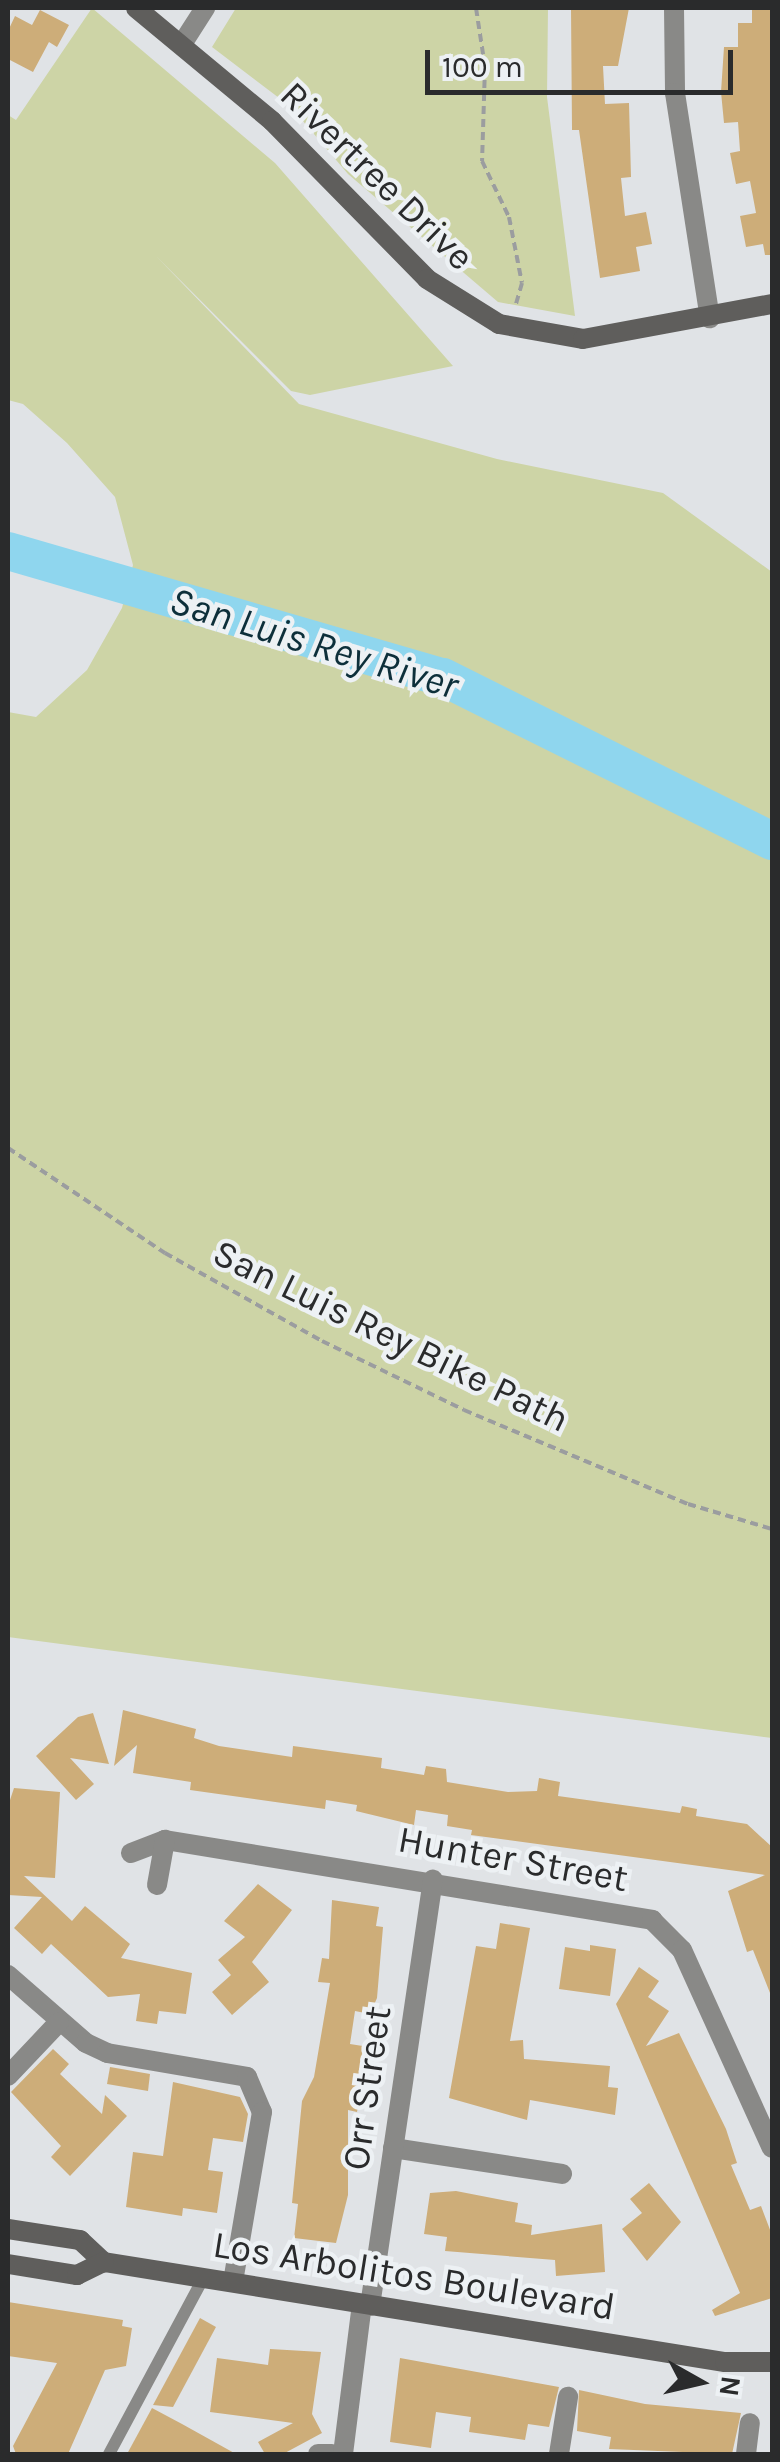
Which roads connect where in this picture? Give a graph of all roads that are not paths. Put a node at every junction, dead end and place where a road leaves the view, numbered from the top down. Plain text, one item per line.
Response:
1 (136, 8) edge
2 (205, 8) edge
3 (674, 8) edge
4 (182, 44) junction
5 (772, 304) edge
6 (710, 318) junction
7 (164, 1840) junction
8 (131, 1853) dead end
9 (433, 1880) junction
10 (157, 1886) dead end
11 (8, 1975) edge
12 (59, 2022) junction
13 (8, 2076) edge
14 (393, 2148) junction
15 (772, 2148) edge
16 (562, 2174) dead end
17 (8, 2228) edge
18 (104, 2262) junction
19 (8, 2264) edge
20 (204, 2277) junction
21 (234, 2282) junction
22 (366, 2305) junction
23 (772, 2362) edge
24 (568, 2398) dead end
25 (750, 2423) dead end
26 (108, 2454) edge
27 (318, 2454) edge
28 (332, 2454) edge
29 (343, 2454) edge
30 (559, 2454) edge
31 (746, 2454) edge

1 - 4 street, Rivertree Drive
2 - 4 street
3 - 6 street
4 - 6 street, Rivertree Drive
5 - 6 street, Rivertree Drive
7 - 8 street, Hunter Street
7 - 9 street, Hunter Street
7 - 10 street
9 - 14 street, Orr Street
9 - 15 street, Hunter Street
11 - 12 street
12 - 13 street
12 - 21 street
14 - 16 street
14 - 22 street, Orr Street
17 - 18 street, Los Arbolitos Boulevard
18 - 19 street, Los Arbolitos Boulevard
18 - 20 street, Los Arbolitos Boulevard
20 - 21 street, Los Arbolitos Boulevard
20 - 26 lane
21 - 22 street, Los Arbolitos Boulevard
22 - 23 street, Los Arbolitos Boulevard
22 - 29 street, Orr Street
24 - 30 street
25 - 31 street
27 - 28 street

